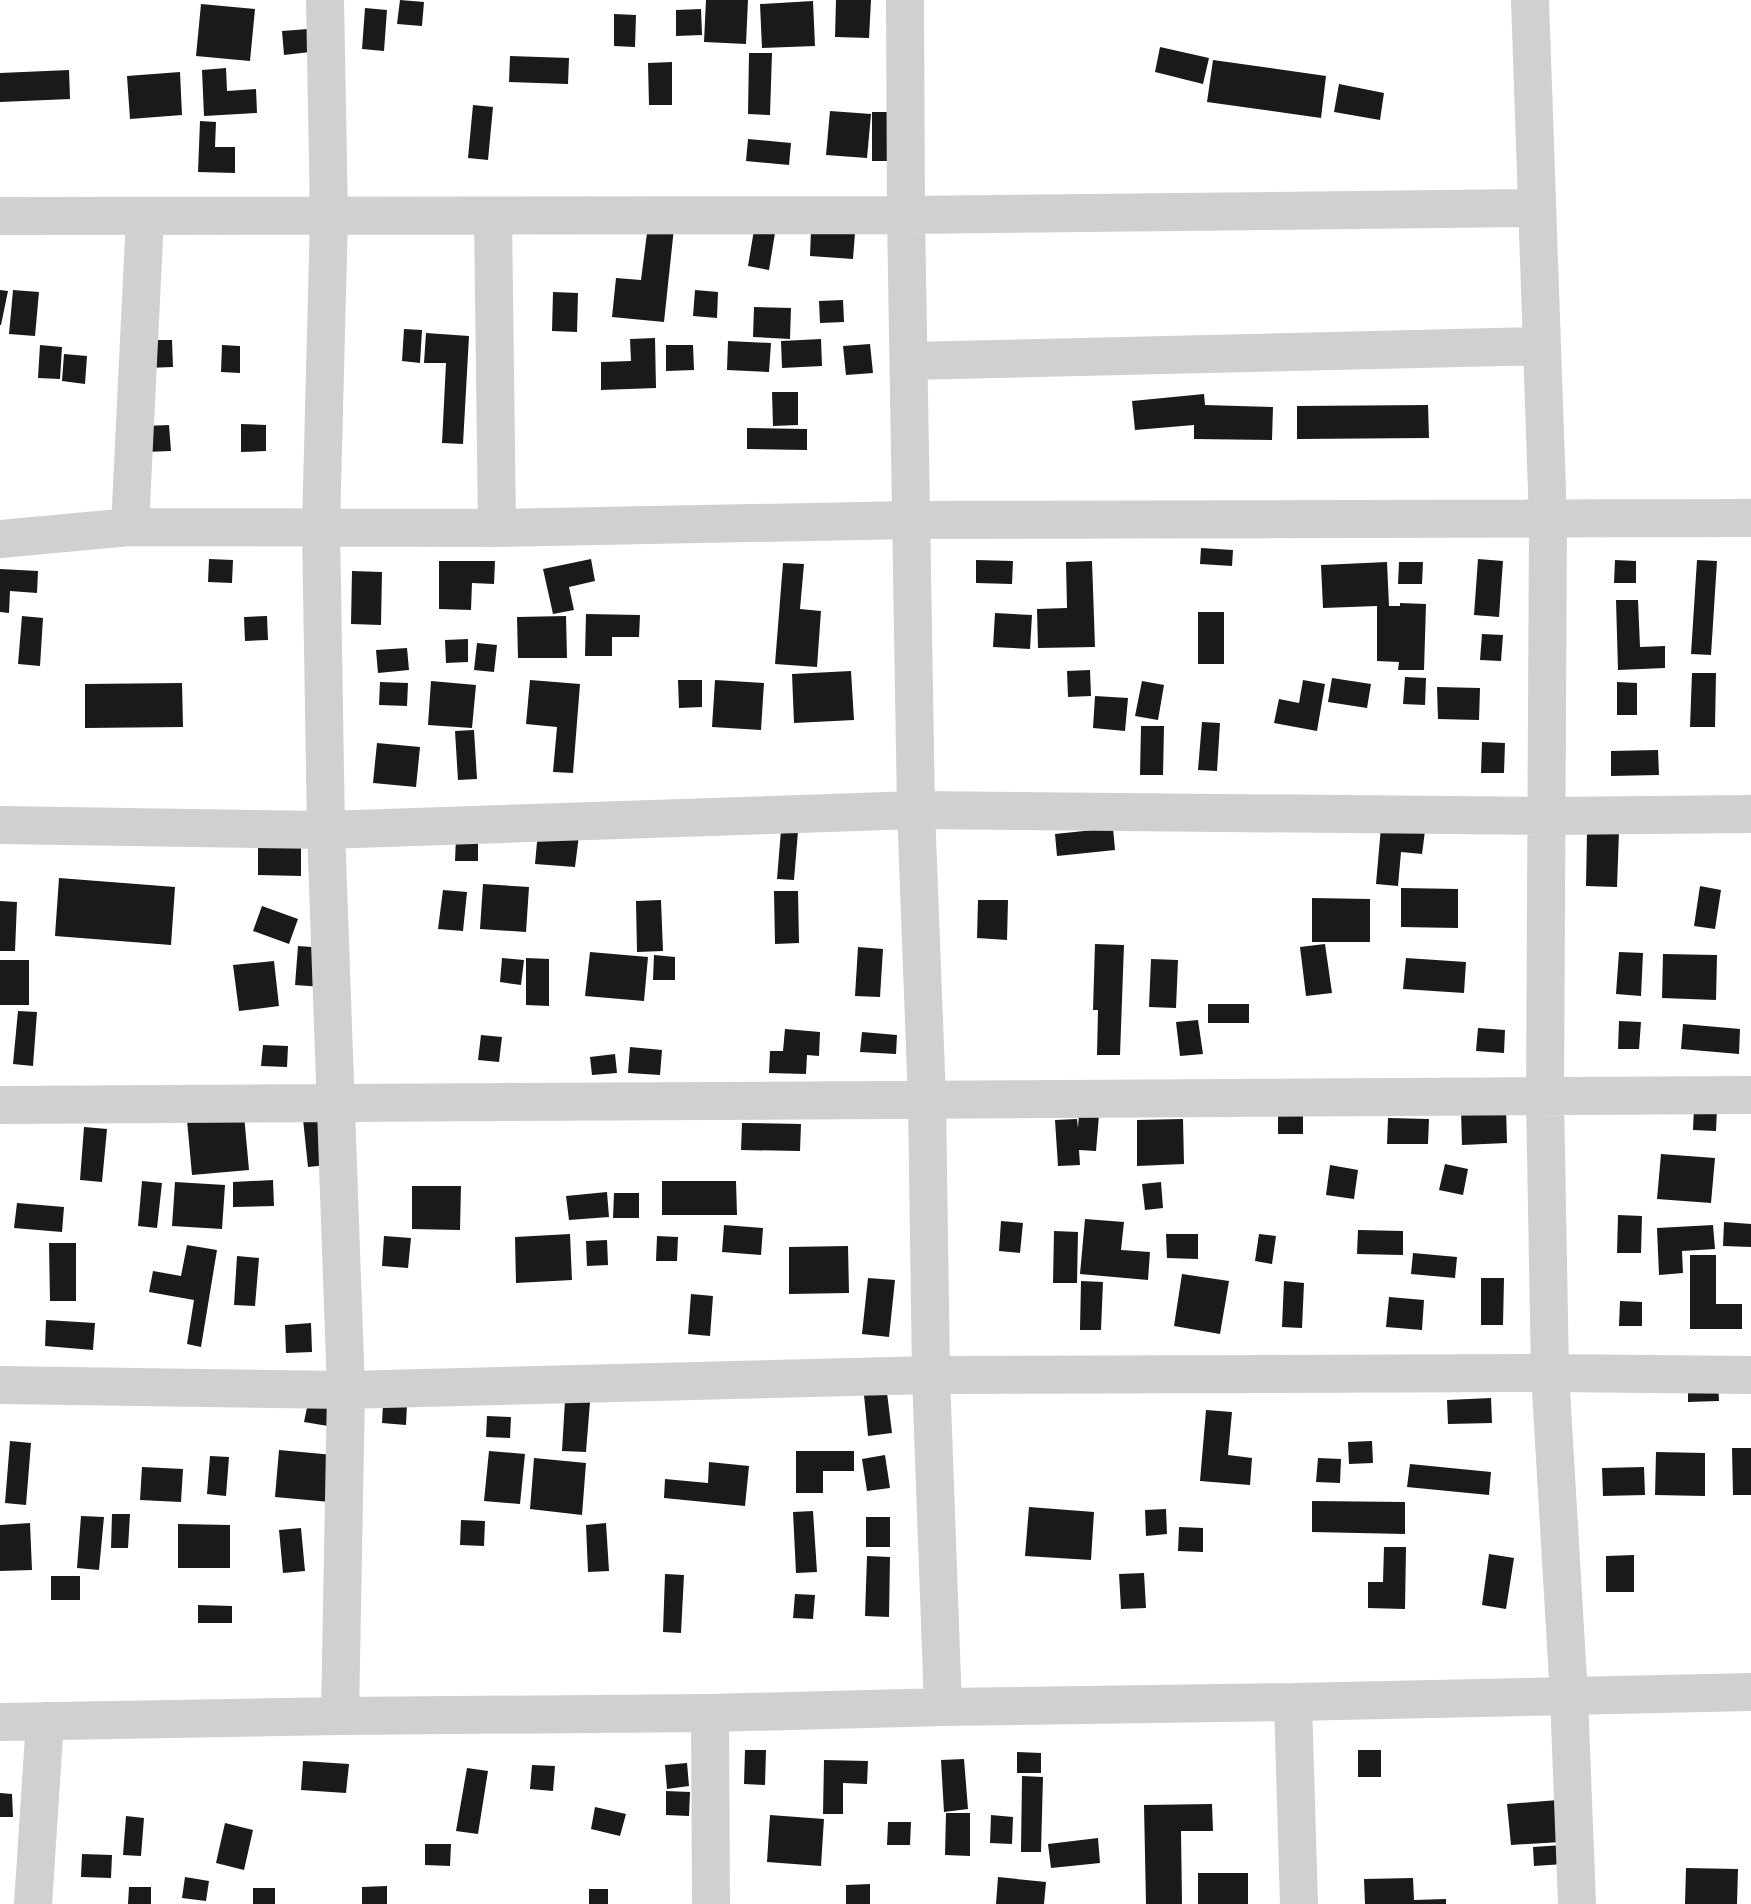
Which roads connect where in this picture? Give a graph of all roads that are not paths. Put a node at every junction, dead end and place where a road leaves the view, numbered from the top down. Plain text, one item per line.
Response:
1 (325, 0) edge
2 (905, 0) edge
3 (1530, 0) edge
4 (1537, 208) junction
5 (906, 215) junction
6 (0, 216) edge
7 (329, 216) junction
8 (493, 216) junction
9 (145, 217) junction
10 (1542, 346) junction
11 (909, 361) junction
12 (1751, 519) edge
13 (912, 520) junction
14 (1548, 520) junction
15 (130, 527) junction
16 (321, 527) junction
17 (497, 528) junction
18 (0, 539) edge
19 (916, 810) junction
20 (1751, 814) edge
21 (1548, 816) junction
22 (0, 825) edge
23 (326, 830) junction
24 (1751, 1095) edge
25 (1545, 1097) junction
26 (927, 1100) junction
27 (334, 1102) junction
28 (0, 1105) edge
29 (1550, 1373) junction
30 (931, 1375) junction
31 (1751, 1375) edge
32 (0, 1385) edge
33 (345, 1390) junction
34 (1751, 1692) edge
35 (1569, 1696) junction
36 (1293, 1702) junction
37 (943, 1707) junction
38 (710, 1713) junction
39 (340, 1716) junction
40 (45, 1721) junction
41 (0, 1722) edge
42 (33, 1904) edge
43 (711, 1904) edge
44 (1299, 1904) edge
45 (1577, 1904) edge

1 - 7 street
2 - 5 street
3 - 4 street
4 - 5 street
4 - 10 street
5 - 8 street
5 - 11 street
6 - 9 street
7 - 8 street
7 - 9 street
7 - 16 street
8 - 17 street
9 - 15 street
10 - 11 street
10 - 14 street
11 - 13 street
12 - 14 street
13 - 14 street
13 - 17 street
13 - 19 street
14 - 21 street
15 - 16 street
15 - 18 street
16 - 17 street
16 - 23 street
19 - 21 street
19 - 23 street
19 - 26 street
20 - 21 street
21 - 25 street
22 - 23 street
23 - 27 street
24 - 25 street
25 - 26 street
25 - 29 street
26 - 27 street
26 - 30 street
27 - 28 street
27 - 33 street
29 - 30 street
29 - 31 street
29 - 35 street
30 - 33 street
30 - 37 street
32 - 33 street
33 - 39 street
34 - 35 street
35 - 36 street
35 - 45 street
36 - 37 street
36 - 44 street
37 - 38 street
38 - 39 street
38 - 43 street
39 - 40 street
40 - 41 street
40 - 42 street

